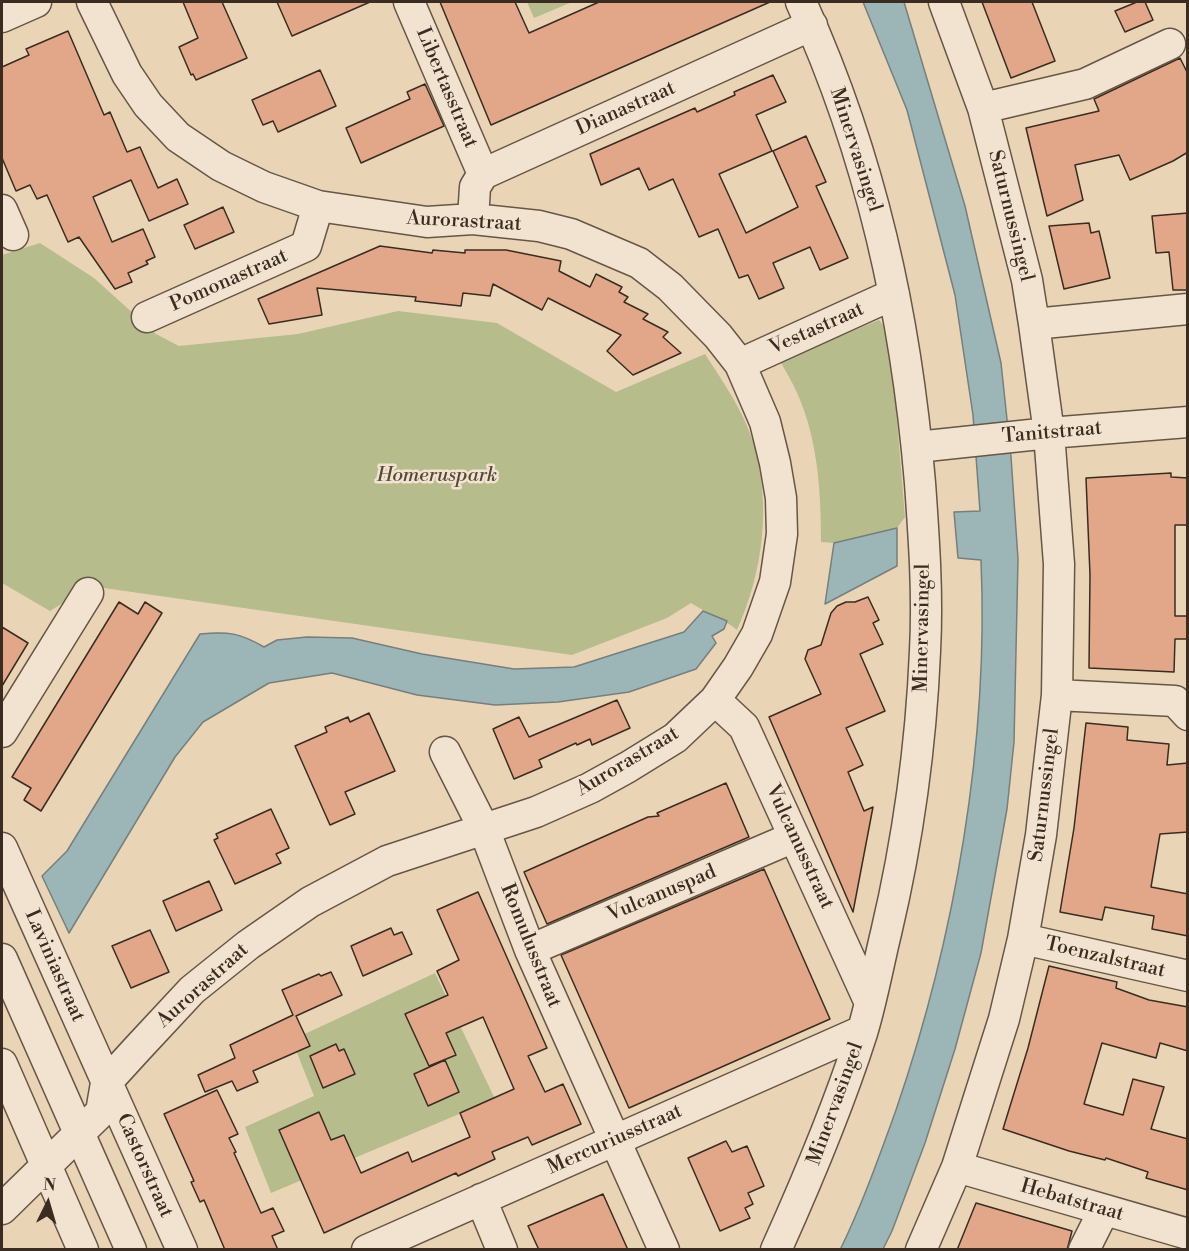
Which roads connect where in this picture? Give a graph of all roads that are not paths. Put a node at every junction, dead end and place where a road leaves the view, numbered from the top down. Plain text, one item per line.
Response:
1 (36, 2) edge
2 (92, 2) edge
3 (409, 2) edge
4 (944, 2) edge
5 (807, 13) edge
6 (2, 17) edge
7 (1170, 44) dead end
8 (983, 108) junction
9 (483, 174) junction
10 (318, 206) junction
11 (473, 219) junction
12 (894, 294) junction
13 (1188, 309) edge
14 (147, 317) dead end
15 (1034, 324) junction
16 (740, 364) junction
17 (1188, 422) edge
18 (1038, 434) junction
19 (928, 446) junction
20 (88, 593) dead end
21 (1057, 695) junction
22 (715, 700) junction
23 (1183, 704) edge
24 (5, 720) edge
25 (446, 753) dead end
26 (484, 829) junction
27 (794, 837) junction
28 (2, 848) edge
29 (1023, 939) junction
30 (530, 950) junction
31 (2, 959) edge
32 (1188, 976) edge
33 (866, 1017) junction
34 (2, 1064) edge
35 (106, 1083) junction
36 (79, 1132) junction
37 (615, 1140) junction
38 (46, 1165) junction
39 (957, 1167) junction
40 (480, 1199) junction
41 (2, 1209) edge
42 (1104, 1210) junction
43 (1188, 1234) edge
44 (83, 1250) edge
45 (131, 1250) edge
46 (182, 1250) edge
47 (367, 1250) edge
48 (502, 1250) edge
49 (664, 1250) edge
50 (776, 1250) edge
51 (921, 1250) edge
52 (1084, 1250) edge

1 - 6 street
2 - 10 street, Aurorastraat
3 - 9 street, Libertasstraat
4 - 8 street, Saturnussingel
5 - 9 street, Dianastraat
5 - 12 street, Minervasingel
7 - 8 street
8 - 15 street, Saturnussingel
9 - 11 street
10 - 11 street, Aurorastraat
10 - 14 street, Pomonastraat
11 - 16 street, Aurorastraat
12 - 16 street, Vestastraat
12 - 19 street, Minervasingel
13 - 15 street
15 - 18 street, Saturnussingel
16 - 22 street, Aurorastraat
17 - 18 street, Tanitstraat
18 - 19 street, Tanitstraat
18 - 21 street, Saturnussingel
19 - 33 street, Minervasingel
20 - 24 street
21 - 23 street
21 - 29 street, Saturnussingel
22 - 26 street, Aurorastraat
22 - 27 street, Vulcanusstraat
25 - 26 street, Romulusstraat
26 - 30 street, Romulusstraat
26 - 35 street, Aurorastraat
27 - 30 street, Vulcanuspad
27 - 33 street, Vulcanusstraat
28 - 35 street, Laviniastraat
29 - 32 street, Toenzalstraat
29 - 39 street, Saturnussingel
30 - 37 street, Romulusstraat
31 - 36 street
33 - 37 street, Mercuriusstraat
33 - 50 street, Minervasingel
34 - 38 street
35 - 36 street
35 - 46 street, Castorstraat
36 - 38 street
36 - 45 street
37 - 40 street, Mercuriusstraat
37 - 49 street, Romulusstraat
38 - 41 street
38 - 44 street
39 - 42 street, Hebatstraat
39 - 51 street, Saturnussingel
40 - 47 street, Mercuriusstraat
40 - 48 street
42 - 43 street, Hebatstraat
42 - 52 street

